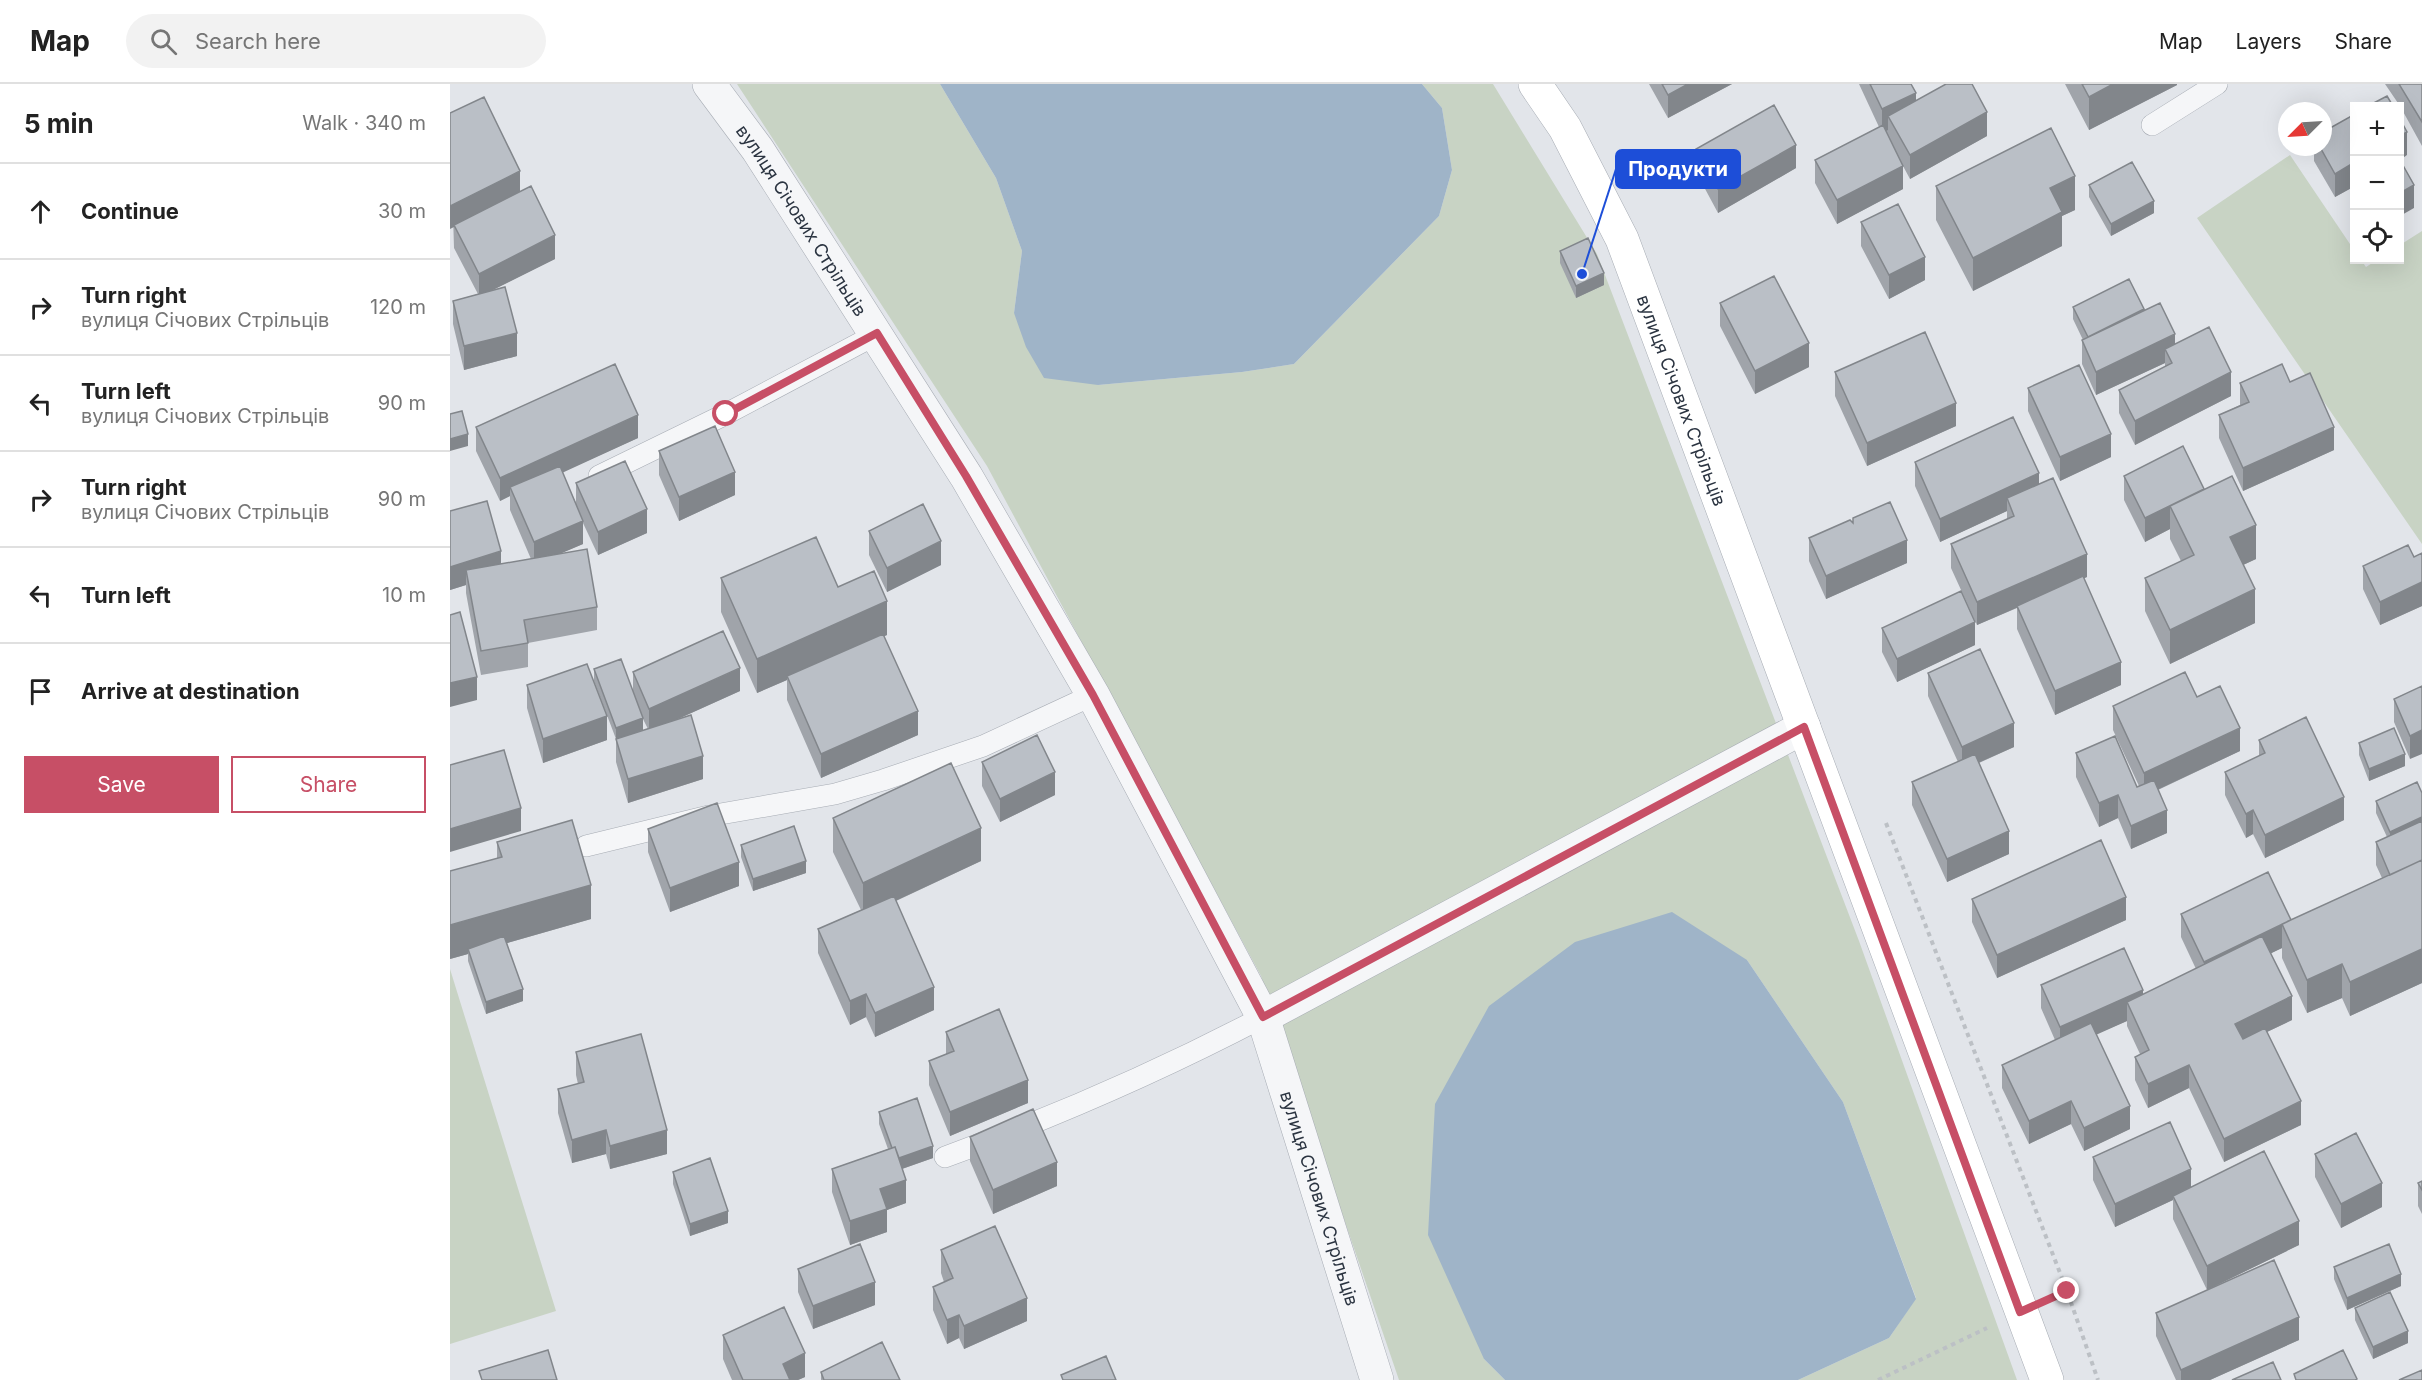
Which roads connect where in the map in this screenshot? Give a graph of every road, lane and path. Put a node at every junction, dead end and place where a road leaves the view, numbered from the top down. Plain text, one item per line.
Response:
1 (709, 84) edge
2 (1535, 84) edge
3 (2217, 84) edge
4 (2152, 125) dead end
5 (877, 333) junction
6 (577, 486) edge
7 (1093, 695) junction
8 (1804, 727) junction
9 (586, 846) dead end
10 (1263, 1017) junction
11 (945, 1157) dead end
12 (2067, 1291) dead end
13 (2020, 1312) junction
14 (1377, 1380) edge
15 (1878, 1380) edge
16 (2047, 1380) edge

1 - 5 street, вулиця Січових Стрільців
2 - 8 street, вулиця Січових Стрільців
3 - 4 lane
5 - 6 lane
5 - 7 street, вулиця Січових Стрільців
7 - 9 lane
7 - 10 street, вулиця Січових Стрільців
8 - 10 street
8 - 13 street, вулиця Січових Стрільців
10 - 11 lane
10 - 14 street, вулиця Січових Стрільців
12 - 13 path
13 - 15 path
13 - 16 street, вулиця Січових Стрільців

